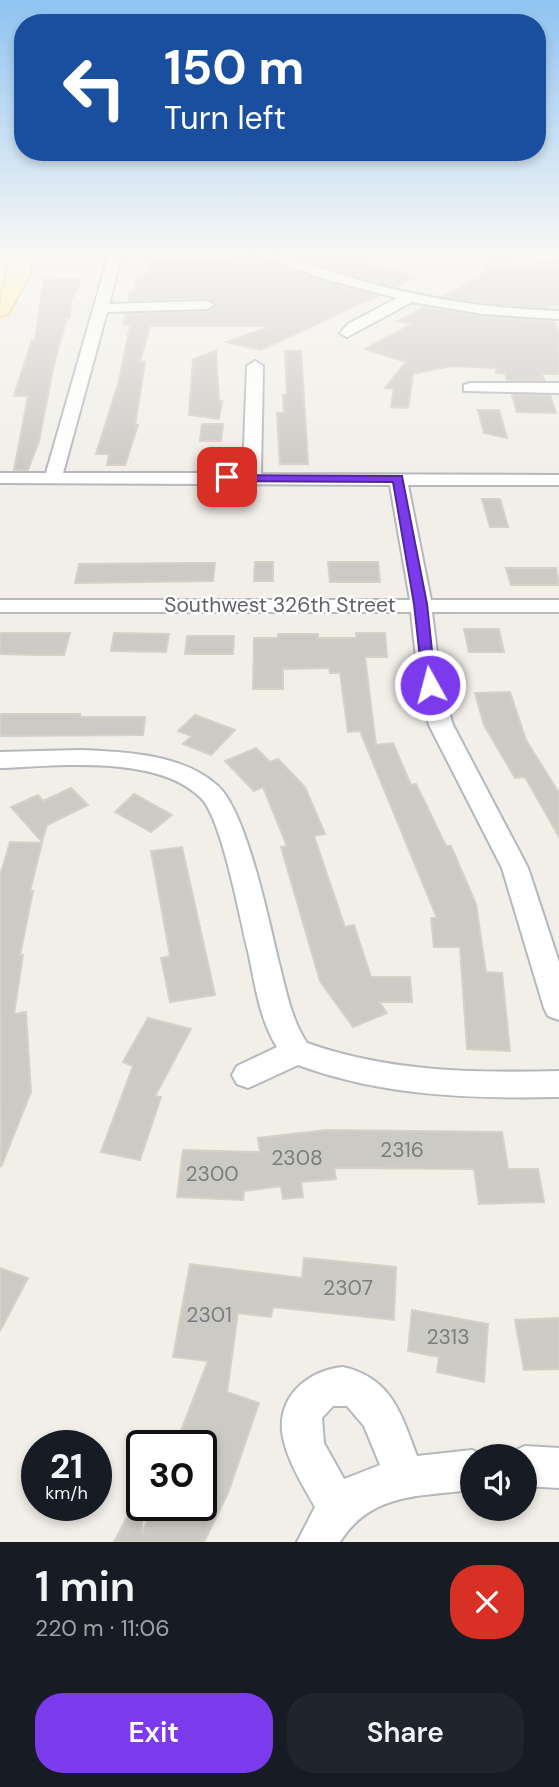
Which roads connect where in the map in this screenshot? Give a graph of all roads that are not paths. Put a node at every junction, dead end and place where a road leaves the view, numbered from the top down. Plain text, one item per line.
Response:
1 (97, 326) edge
2 (355, 326) edge
3 (347, 333) dead end
4 (255, 366) dead end
5 (470, 388) dead end
6 (559, 388) edge
7 (252, 477) junction
8 (0, 478) edge
9 (52, 478) junction
10 (398, 479) junction
11 (559, 480) edge
12 (421, 604) junction
13 (0, 606) edge
14 (559, 606) edge
15 (0, 760) edge
16 (559, 1008) edge
17 (296, 1052) junction
18 (248, 1075) dead end
19 (559, 1084) edge
20 (537, 1467) edge
21 (559, 1468) edge
22 (460, 1471) edge
23 (405, 1479) junction
24 (337, 1516) edge

1 - 9 street
2 - 3 street
4 - 7 street
5 - 6 street
7 - 9 street
7 - 10 street
8 - 9 street
10 - 11 street
10 - 12 street
12 - 13 street, Southwest 326th Street
12 - 14 street, Southwest 326th Street
12 - 16 street
15 - 17 street
17 - 18 street
17 - 19 street
20 - 21 street
22 - 23 street
23 - 24 street
23 - 24 street

